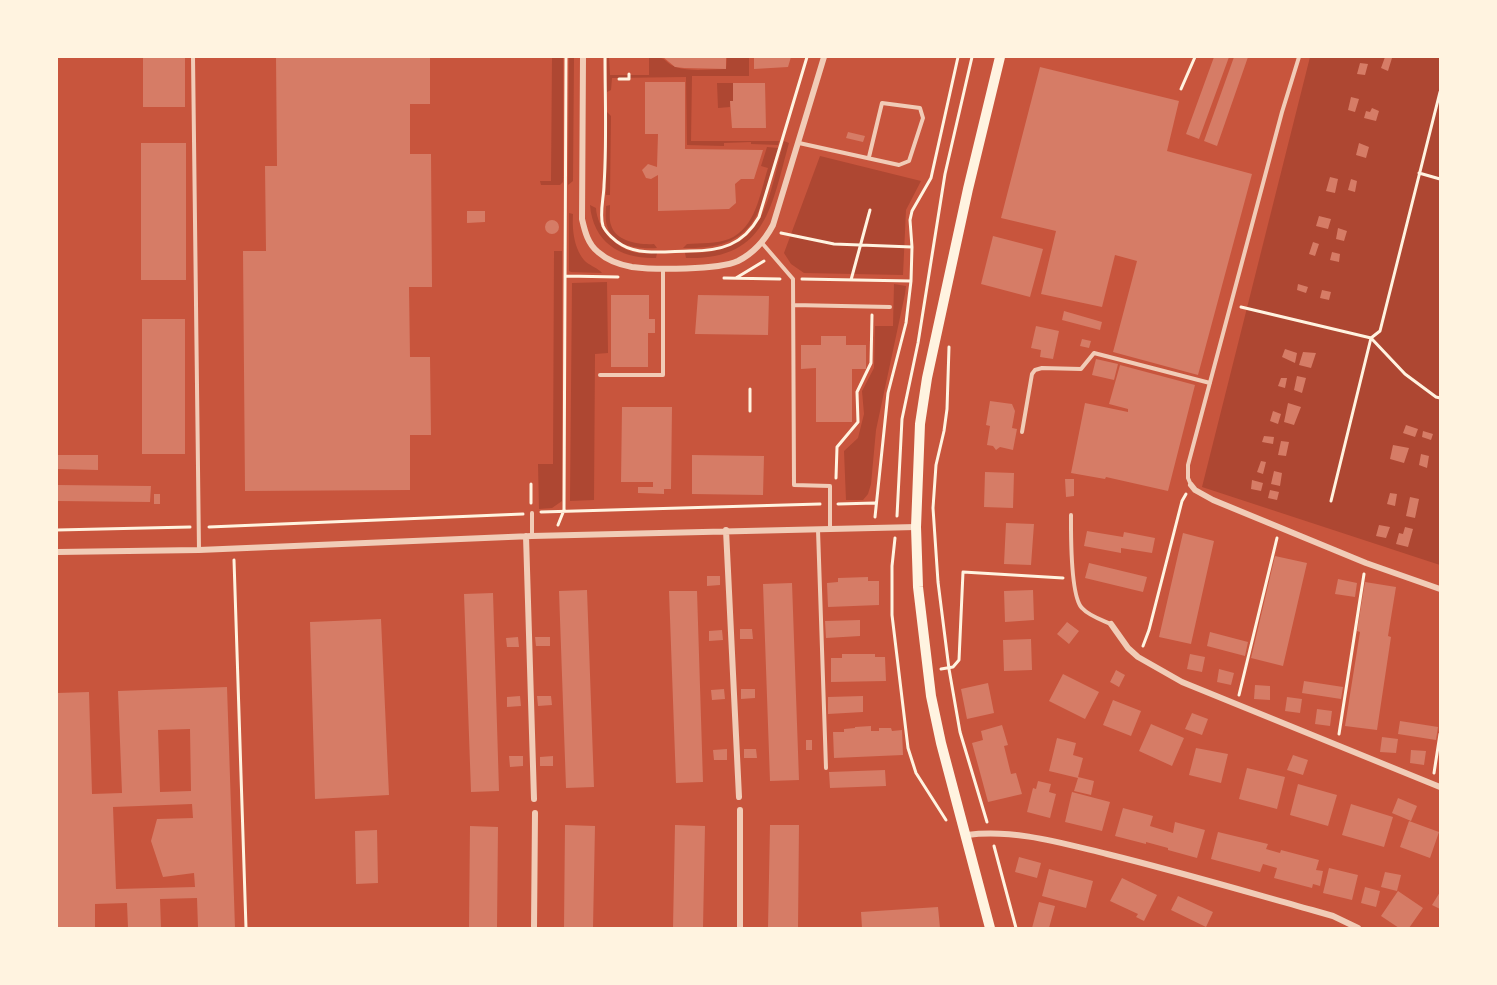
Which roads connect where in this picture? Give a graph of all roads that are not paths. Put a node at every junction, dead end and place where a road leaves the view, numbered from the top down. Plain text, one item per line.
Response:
1 (193, 57) edge
2 (582, 57) edge
3 (824, 57) edge
4 (1000, 57) edge
5 (1299, 57) edge
6 (799, 143) junction
7 (868, 158) junction
8 (762, 243) junction
9 (663, 267) junction
10 (793, 305) junction
11 (890, 307) dead end
12 (600, 375) dead end
13 (1210, 383) junction
14 (1022, 432) dead end
15 (1191, 485) joint
16 (531, 513) road end
17 (1071, 515) dead end
18 (916, 528) junction
19 (818, 529) junction
20 (830, 529) junction
21 (726, 530) junction
22 (529, 536) junction
23 (199, 550) junction
24 (57, 552) edge
25 (1440, 589) edge
26 (1111, 624) joint
27 (825, 768) dead end
28 (1440, 787) edge
29 (739, 797) dead end
30 (534, 800) dead end
31 (740, 810) dead end
32 (535, 813) dead end
33 (967, 835) junction
34 (534, 928) edge
35 (740, 928) edge
36 (990, 928) edge
37 (1358, 928) edge

1 - 23 lane
2 - 9 street
3 - 6 street
4 - 18 main road
5 - 13 lane
6 - 7 lane
6 - 8 street
7 - 7 lane
8 - 9 street
8 - 10 lane
9 - 12 lane
10 - 11 lane
10 - 20 lane
13 - 14 lane
13 - 15 lane
15 - 25 street
16 - 22 lane
17 - 26 lane
18 - 20 street
18 - 33 main road
19 - 20 street
19 - 21 street
19 - 27 lane
21 - 22 street
21 - 29 street
22 - 23 street
22 - 30 street
23 - 24 street
26 - 28 street
31 - 35 street
32 - 34 street
33 - 36 main road
33 - 37 street

